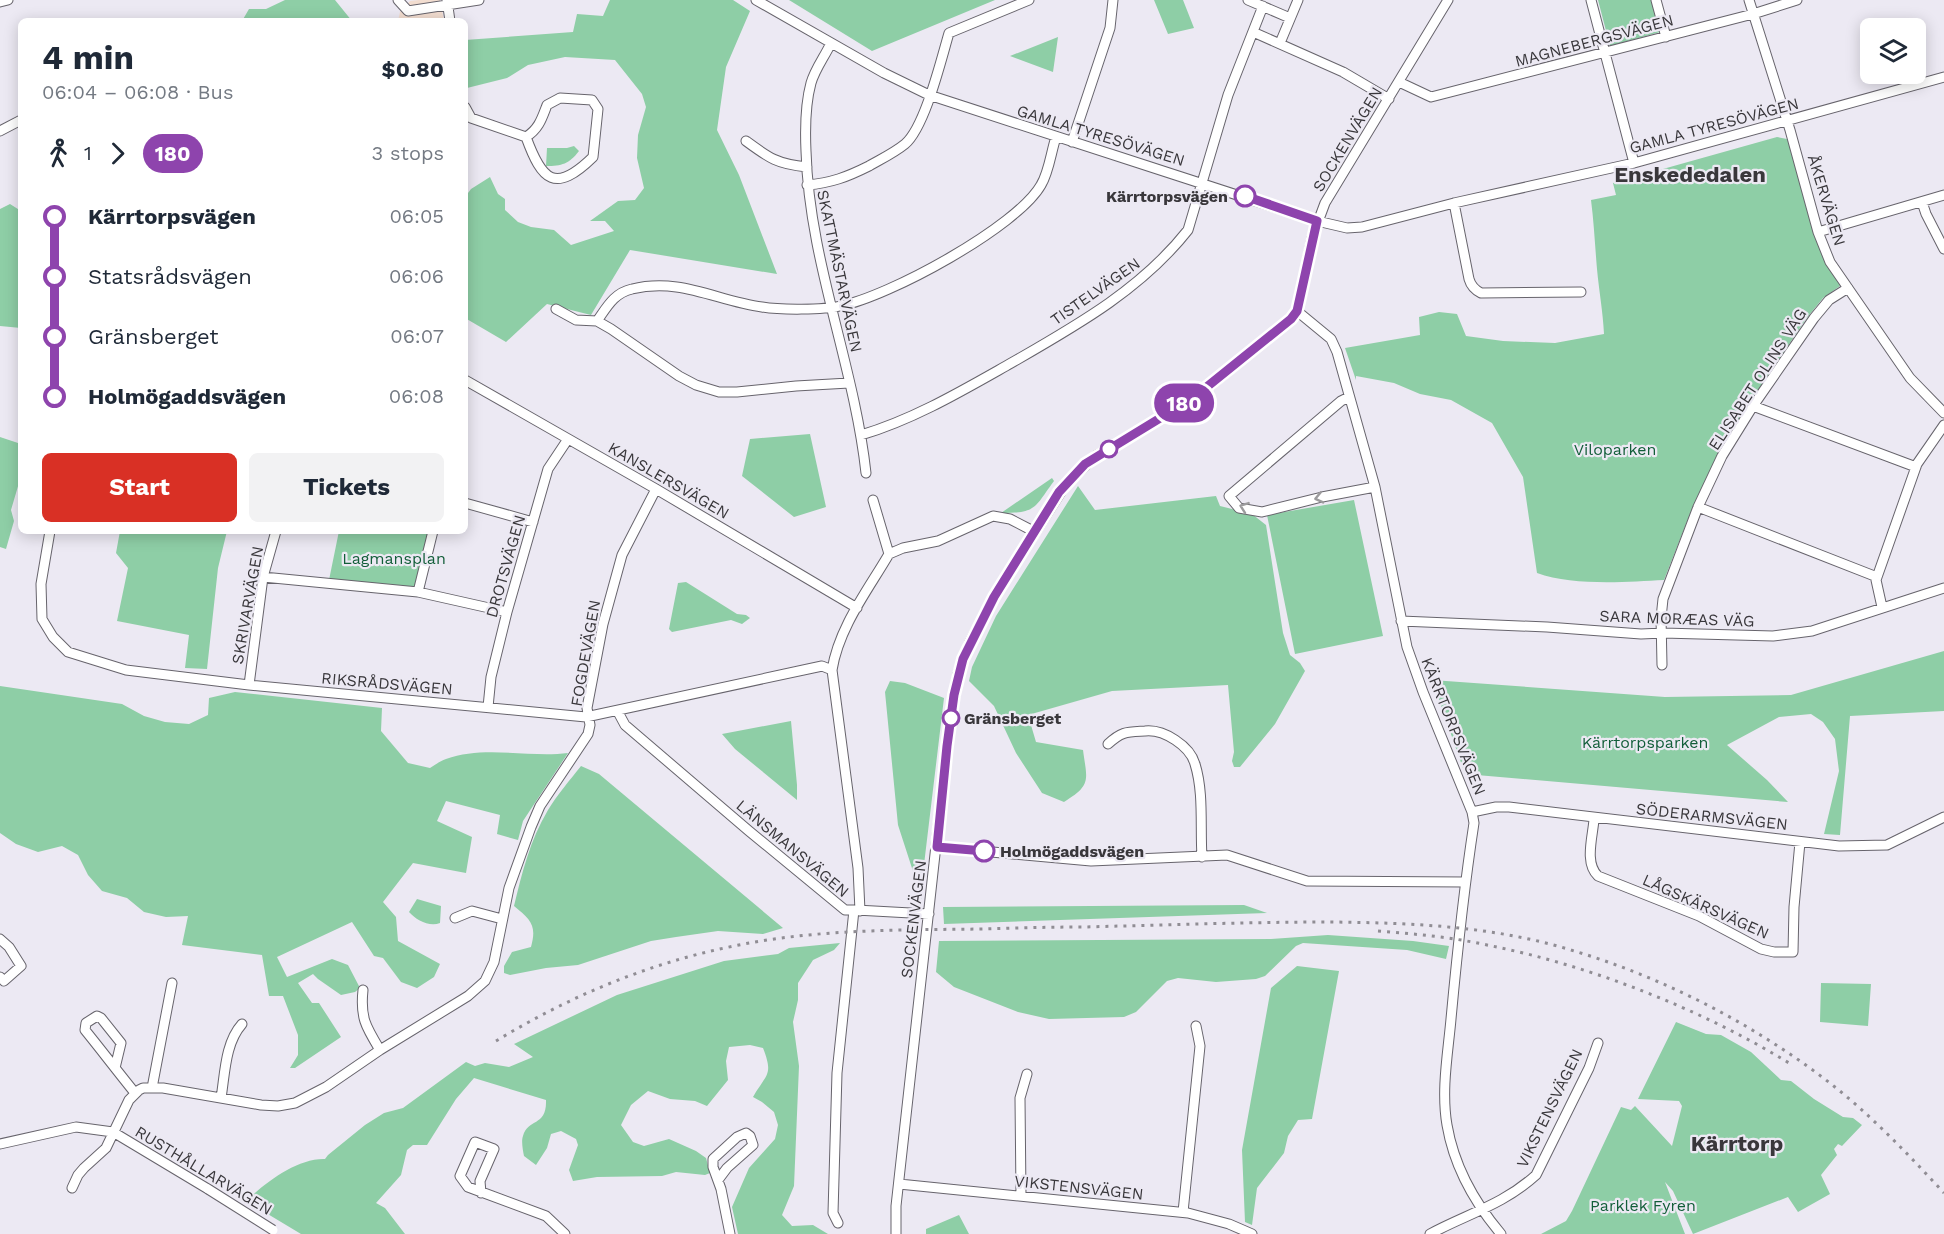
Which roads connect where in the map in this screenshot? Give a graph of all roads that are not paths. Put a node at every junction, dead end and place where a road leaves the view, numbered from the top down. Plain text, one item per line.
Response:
1 (8, 0) edge
2 (398, 0) edge
3 (479, 0) edge
4 (756, 0) edge
5 (1029, 0) edge
6 (1113, 0) edge
7 (1248, 0) edge
8 (1298, 0) edge
9 (1448, 0) edge
10 (1592, 0) edge
11 (1656, 0) edge
12 (1749, 0) edge
13 (1797, 0) edge
14 (0, 2) edge
15 (447, 2) edge
16 (1263, 6) junction
17 (1753, 14) junction
18 (450, 18) edge
19 (1290, 18) junction
20 (1253, 32) junction
21 (1666, 37) junction
22 (831, 43) junction
23 (1280, 43) junction
24 (1606, 53) junction
25 (1944, 77) edge
26 (1399, 82) junction
27 (929, 95) junction
28 (1389, 99) junction
29 (468, 113) edge
30 (1787, 120) junction
31 (18, 122) edge
32 (0, 131) edge
33 (526, 137) junction
34 (1056, 137) junction
35 (746, 141) dead end
36 (1072, 142) junction
37 (1634, 163) junction
38 (807, 167) junction
39 (1202, 182) junction
40 (807, 185) junction
41 (1944, 195) edge
42 (1922, 202) junction
43 (1454, 203) junction
44 (1317, 221) junction
45 (1818, 232) junction
46 (1944, 249) edge
47 (1848, 288) junction
48 (1581, 292) dead end
49 (831, 307) junction
50 (556, 309) dead end
51 (1297, 311) junction
52 (597, 321) junction
53 (468, 382) edge
54 (849, 383) junction
55 (1349, 397) junction
56 (1753, 406) junction
57 (1944, 412) edge
58 (1944, 425) edge
59 (861, 435) junction
60 (568, 439) junction
61 (1916, 467) junction
62 (866, 473) dead end
63 (1375, 488) junction
64 (656, 489) junction
65 (873, 500) dead end
66 (468, 504) edge
67 (1698, 507) junction
68 (533, 522) junction
69 (1035, 532) junction
70 (49, 534) edge
71 (275, 534) edge
72 (432, 534) edge
73 (889, 554) junction
74 (263, 577) junction
75 (1877, 577) junction
76 (1944, 588) edge
77 (418, 592) junction
78 (1882, 607) junction
79 (857, 608) junction
80 (507, 612) junction
81 (1401, 621) junction
82 (1663, 633) junction
83 (1662, 665) dead end
84 (832, 670) junction
85 (249, 685) junction
86 (488, 707) junction
87 (618, 712) junction
88 (589, 717) junction
89 (1108, 744) dead end
90 (1472, 812) junction
91 (1944, 817) edge
92 (1594, 819) junction
93 (1800, 842) junction
94 (937, 847) junction
95 (1202, 857) junction
96 (1465, 882) junction
97 (857, 910) junction
98 (929, 914) junction
99 (454, 918) dead end
100 (502, 919) junction
101 (0, 939) edge
102 (0, 977) edge
103 (172, 983) dead end
104 (363, 990) dead end
105 (242, 1024) dead end
106 (1196, 1026) dead end
107 (1598, 1043) dead end
108 (380, 1050) junction
109 (115, 1068) junction
110 (1027, 1074) dead end
111 (152, 1088) junction
112 (135, 1092) junction
113 (220, 1098) junction
114 (113, 1132) junction
115 (0, 1144) edge
116 (718, 1180) junction
117 (899, 1184) junction
118 (72, 1188) dead end
119 (481, 1192) junction
120 (1021, 1196) junction
121 (1483, 1210) junction
122 (1184, 1212) junction
123 (838, 1222) dead end
124 (277, 1232) edge
125 (565, 1234) edge
126 (730, 1234) edge
127 (896, 1234) edge
128 (1252, 1234) edge
129 (1430, 1234) edge
130 (1501, 1234) edge

1 - 14 street
2 - 15 street
3 - 15 street
4 - 22 street, GAMLA TYRESÖVÄGEN
5 - 27 street
6 - 36 street
7 - 16 street
8 - 19 street
9 - 26 street, SOCKENVÄGEN
10 - 24 street
11 - 21 street
12 - 17 street, ÅKERVÄGEN
13 - 17 street, MAGNEBERGSVÄGEN
15 - 18 street
16 - 19 street
16 - 20 street, TISTELVÄGEN
17 - 21 street, MAGNEBERGSVÄGEN
17 - 30 street, ÅKERVÄGEN
19 - 23 street
20 - 23 street
20 - 39 street, TISTELVÄGEN
21 - 24 street, MAGNEBERGSVÄGEN
22 - 27 street, GAMLA TYRESÖVÄGEN
22 - 38 street, SKATTMÄSTARVÄGEN
23 - 28 street
24 - 26 street, MAGNEBERGSVÄGEN
24 - 37 street
25 - 30 street, GAMLA TYRESÖVÄGEN
26 - 28 street, SOCKENVÄGEN
27 - 34 street, GAMLA TYRESÖVÄGEN
27 - 40 street
28 - 44 street, SOCKENVÄGEN
29 - 33 street
30 - 37 street, GAMLA TYRESÖVÄGEN
30 - 45 street, ÅKERVÄGEN
31 - 32 street
33 - 33 street
34 - 36 street, GAMLA TYRESÖVÄGEN
34 - 49 street
35 - 38 street
36 - 39 street, GAMLA TYRESÖVÄGEN
37 - 43 street, GAMLA TYRESÖVÄGEN
38 - 40 street, SKATTMÄSTARVÄGEN
39 - 44 street, GAMLA TYRESÖVÄGEN
39 - 59 street, TISTELVÄGEN
40 - 49 street, SKATTMÄSTARVÄGEN
41 - 42 street
42 - 45 street
42 - 46 street
43 - 44 street, GAMLA TYRESÖVÄGEN
43 - 48 street
44 - 51 street, SOCKENVÄGEN
45 - 47 street, ÅKERVÄGEN
47 - 56 street, ELISABET OLINS VÄG
47 - 57 street, ÅKERVÄGEN
49 - 52 street
49 - 54 street, SKATTMÄSTARVÄGEN
50 - 52 street
51 - 55 street, KÄRRTORPSVÄGEN
51 - 69 street, SOCKENVÄGEN
52 - 54 street
53 - 60 street, KANSLERSVÄGEN
54 - 59 street, SKATTMÄSTARVÄGEN
55 - 63 street, KÄRRTORPSVÄGEN
63 -> 55 street
56 - 61 street
56 - 67 street, ELISABET OLINS VÄG
58 - 61 street
59 - 62 street, SKATTMÄSTARVÄGEN
60 - 64 street, KANSLERSVÄGEN
60 - 68 street, DROTSVÄGEN
61 - 75 street
63 - 81 street, KÄRRTORPSVÄGEN
64 - 79 street, KANSLERSVÄGEN
64 - 88 street, FOGDEVÄGEN
65 - 73 street
66 - 68 street
67 - 75 street
67 - 82 street, ELISABET OLINS VÄG
68 - 80 street, DROTSVÄGEN
69 - 73 street
69 - 94 street, SOCKENVÄGEN
70 - 85 street, RIKSRÅDSVÄGEN
71 - 74 street, SKRIVARVÄGEN
72 - 77 street
73 - 79 street
74 - 77 street
74 - 85 street, SKRIVARVÄGEN
75 - 78 street
76 - 78 street, SARA MORÆAS VÄG
77 - 80 street
78 - 82 street, SARA MORÆAS VÄG
79 - 84 street
80 - 86 street, DROTSVÄGEN
81 - 82 street, SARA MORÆAS VÄG
81 - 90 street, KÄRRTORPSVÄGEN
82 - 83 street, ELISABET OLINS VÄG
84 - 87 street, RIKSRÅDSVÄGEN
84 - 97 street
85 - 86 street, RIKSRÅDSVÄGEN
86 - 88 street, RIKSRÅDSVÄGEN
87 - 88 street, RIKSRÅDSVÄGEN
87 - 97 street, LÄNSMANSVÄGEN
88 - 100 street, FOGDEVÄGEN
89 - 95 street
90 - 92 street, SÖDERARMSVÄGEN
90 - 96 street, KÄRRTORPSVÄGEN
91 - 93 street, SÖDERARMSVÄGEN
92 - 93 street, SÖDERARMSVÄGEN
92 - 93 street, LÅGSKÄRSVÄGEN
94 - 95 street
94 - 98 street, SOCKENVÄGEN
95 - 96 street
96 - 121 street, KÄRRTORPSVÄGEN
97 - 98 street
97 - 123 street, LÄNSMANSVÄGEN
98 - 117 street, SOCKENVÄGEN
99 - 100 street
100 - 108 street, FOGDEVÄGEN
101 - 102 street
103 - 111 street
104 - 108 street
105 - 113 street
106 - 122 street
107 - 121 street, VIKSTENSVÄGEN
108 - 113 street, FOGDEVÄGEN
109 - 109 street
109 - 112 street
110 - 120 street
111 - 112 street, FOGDEVÄGEN
111 - 113 street, FOGDEVÄGEN
112 - 114 street
114 - 115 street, RUSTHÅLLARVÄGEN
114 - 118 street, RUSTHÅLLARVÄGEN
114 - 124 street, RUSTHÅLLARVÄGEN, bridge
116 - 116 street
116 - 126 street
117 - 120 street, VIKSTENSVÄGEN
117 - 127 street, SOCKENVÄGEN
119 - 119 street
119 - 125 street
120 - 122 street, VIKSTENSVÄGEN
121 - 129 street, VIKSTENSVÄGEN
121 - 130 street, KÄRRTORPSVÄGEN
122 - 128 street, VIKSTENSVÄGEN

